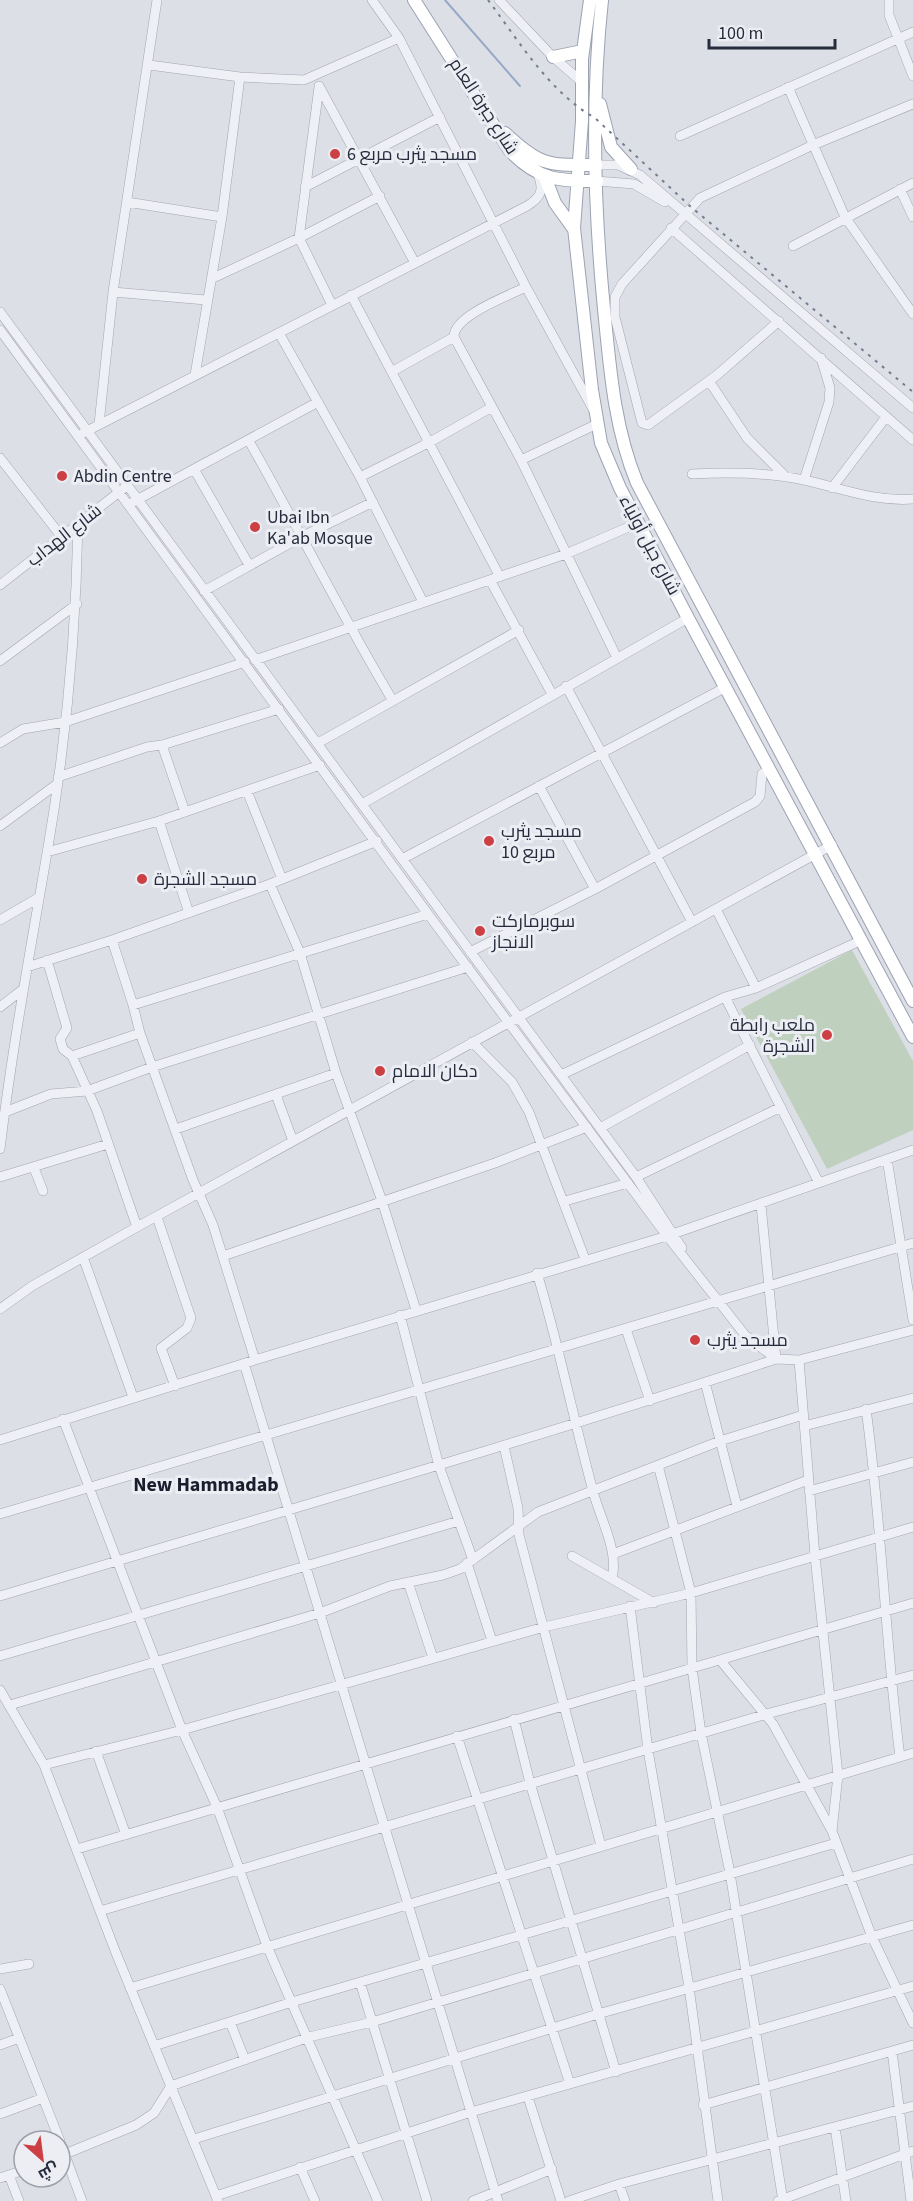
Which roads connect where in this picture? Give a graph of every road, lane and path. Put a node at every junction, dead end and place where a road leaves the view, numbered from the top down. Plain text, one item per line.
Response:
1 (157, 0) edge
2 (372, 0) edge
3 (414, 0) edge
4 (499, 0) edge
5 (590, 0) edge
6 (602, 0) edge
7 (889, 0) edge
8 (913, 32) edge
9 (399, 38) junction
10 (898, 38) junction
11 (583, 51) junction
12 (554, 57) junction
13 (149, 65) junction
14 (597, 73) junction
15 (315, 76) junction
16 (913, 76) edge
17 (240, 77) junction
18 (582, 82) junction
19 (320, 87) junction
20 (788, 87) junction
21 (913, 104) edge
22 (440, 117) junction
23 (495, 124) junction
24 (680, 136) dead end
25 (581, 137) junction
26 (813, 146) junction
27 (360, 159) junction
28 (548, 164) junction
29 (577, 165) junction
30 (596, 165) junction
31 (631, 169) junction
32 (542, 176) junction
33 (576, 181) junction
34 (597, 181) junction
35 (913, 183) edge
36 (305, 187) junction
37 (900, 189) junction
38 (380, 196) junction
39 (127, 202) junction
40 (682, 212) junction
41 (222, 217) junction
42 (913, 217) edge
43 (845, 218) junction
44 (495, 224) junction
45 (574, 228) junction
46 (670, 228) junction
47 (299, 238) junction
48 (793, 246) dead end
49 (415, 263) junction
50 (211, 279) junction
51 (526, 287) junction
52 (113, 292) junction
53 (351, 295) junction
54 (206, 300) junction
55 (332, 305) junction
56 (0, 312) edge
57 (913, 314) edge
58 (779, 321) junction
59 (0, 330) edge
60 (279, 333) junction
61 (454, 337) junction
62 (820, 357) junction
63 (393, 371) junction
64 (195, 375) junction
65 (709, 381) junction
66 (318, 402) junction
67 (492, 407) junction
68 (913, 408) edge
69 (886, 417) junction
70 (598, 420) junction
71 (99, 424) junction
72 (82, 433) junction
73 (913, 440) edge
74 (249, 441) junction
75 (430, 442) junction
76 (0, 458) edge
77 (521, 460) junction
78 (9, 470) junction
79 (194, 470) junction
80 (692, 474) dead end
81 (0, 477) edge
82 (360, 477) junction
83 (786, 477) junction
84 (804, 480) junction
85 (124, 488) junction
86 (832, 488) junction
87 (913, 499) edge
88 (133, 502) junction
89 (373, 502) junction
90 (78, 523) junction
91 (638, 523) junction
92 (61, 536) junction
93 (303, 536) junction
94 (566, 554) junction
95 (249, 565) junction
96 (495, 578) junction
97 (0, 585) edge
98 (204, 591) junction
99 (423, 602) junction
100 (77, 604) junction
101 (688, 618) junction
102 (348, 627) junction
103 (519, 630) junction
104 (617, 658) junction
105 (0, 661) edge
106 (250, 661) junction
107 (566, 686) junction
108 (726, 687) junction
109 (552, 694) junction
110 (393, 701) junction
111 (279, 709) junction
112 (65, 722) junction
113 (0, 743) edge
114 (318, 743) junction
115 (162, 745) junction
116 (600, 753) junction
117 (320, 765) junction
118 (769, 769) junction
119 (57, 781) junction
120 (538, 786) junction
121 (247, 791) junction
122 (362, 804) junction
123 (185, 812) junction
124 (159, 821) junction
125 (0, 825) edge
126 (377, 841) junction
127 (832, 845) junction
128 (47, 852) junction
129 (814, 854) junction
130 (656, 856) junction
131 (402, 859) junction
132 (282, 879) junction
133 (270, 884) junction
134 (595, 889) junction
135 (38, 898) junction
136 (716, 909) junction
137 (189, 913) junction
138 (428, 914) junction
139 (0, 920) edge
140 (692, 922) junction
141 (112, 940) junction
142 (862, 940) junction
143 (470, 952) junction
144 (300, 953) junction
145 (47, 960) junction
146 (27, 967) junction
147 (468, 967) junction
148 (756, 988) junction
149 (22, 990) junction
150 (724, 997) junction
151 (913, 1001) edge
152 (134, 1005) junction
153 (0, 1007) edge
154 (319, 1015) junction
155 (517, 1016) junction
156 (508, 1022) junction
157 (140, 1033) junction
158 (913, 1037) edge
159 (472, 1042) junction
160 (750, 1045) junction
161 (72, 1056) junction
162 (152, 1067) junction
163 (336, 1073) junction
164 (561, 1075) junction
165 (4, 1087) edge
166 (87, 1091) junction
167 (276, 1095) junction
168 (781, 1107) junction
169 (350, 1111) junction
170 (5, 1112) junction
171 (587, 1127) junction
172 (176, 1128) junction
173 (600, 1128) junction
174 (293, 1142) junction
175 (108, 1144) junction
176 (543, 1144) junction
177 (0, 1149) edge
178 (913, 1150) edge
179 (887, 1159) junction
180 (34, 1168) junction
181 (0, 1177) edge
182 (632, 1180) junction
183 (819, 1183) junction
184 (43, 1191) dead end
185 (201, 1193) junction
186 (382, 1201) junction
187 (565, 1201) junction
188 (761, 1205) junction
189 (157, 1217) junction
190 (137, 1227) junction
191 (670, 1235) junction
192 (913, 1243) edge
193 (902, 1246) junction
194 (223, 1256) junction
195 (83, 1257) junction
196 (585, 1259) junction
197 (537, 1273) junction
198 (770, 1285) junction
199 (719, 1301) junction
200 (0, 1309) edge
201 (416, 1310) junction
202 (400, 1315) junction
203 (913, 1320) edge
204 (626, 1329) junction
205 (913, 1330) edge
206 (560, 1348) junction
207 (255, 1359) junction
208 (776, 1359) junction
209 (800, 1360) junction
210 (244, 1363) junction
211 (705, 1382) junction
212 (175, 1386) junction
213 (420, 1391) junction
214 (133, 1397) junction
215 (913, 1398) edge
216 (650, 1401) junction
217 (866, 1409) junction
218 (803, 1415) junction
219 (63, 1419) junction
220 (577, 1423) junction
221 (804, 1426) junction
222 (267, 1437) junction
223 (0, 1440) edge
224 (720, 1441) junction
225 (504, 1446) junction
226 (913, 1462) edge
227 (658, 1465) junction
228 (439, 1466) junction
229 (875, 1474) junction
230 (808, 1480) junction
231 (89, 1488) junction
232 (809, 1491) junction
233 (593, 1492) junction
234 (737, 1506) junction
235 (288, 1509) junction
236 (0, 1514) edge
237 (459, 1521) junction
238 (517, 1525) junction
239 (913, 1527) edge
240 (676, 1529) junction
241 (882, 1537) junction
242 (613, 1554) junction
243 (572, 1556) dead end
244 (815, 1556) junction
245 (117, 1560) junction
246 (470, 1561) junction
247 (305, 1566) junction
248 (612, 1579) junction
249 (408, 1582) junction
250 (691, 1593) junction
251 (0, 1596) edge
252 (654, 1603) junction
253 (913, 1603) edge
254 (630, 1606) junction
255 (884, 1610) junction
256 (320, 1613) junction
257 (138, 1614) junction
258 (544, 1627) junction
259 (824, 1629) junction
260 (492, 1641) junction
261 (0, 1656) edge
262 (433, 1658) junction
263 (720, 1660) junction
264 (157, 1663) junction
265 (692, 1668) junction
266 (913, 1675) edge
267 (640, 1682) junction
268 (890, 1682) junction
269 (340, 1684) junction
270 (0, 1690) edge
271 (831, 1699) junction
272 (563, 1704) junction
273 (10, 1705) junction
274 (763, 1715) junction
275 (514, 1719) junction
276 (182, 1730) junction
277 (701, 1733) junction
278 (457, 1736) junction
279 (648, 1750) junction
280 (96, 1751) junction
281 (913, 1753) edge
282 (900, 1757) junction
283 (364, 1763) junction
284 (44, 1765) junction
285 (581, 1769) junction
286 (838, 1775) junction
287 (530, 1783) junction
288 (804, 1784) junction
289 (476, 1799) junction
290 (217, 1807) junction
291 (716, 1811) junction
292 (385, 1827) junction
293 (663, 1828) junction
294 (832, 1831) junction
295 (126, 1835) junction
296 (836, 1843) junction
297 (601, 1846) junction
298 (77, 1849) junction
299 (913, 1859) edge
300 (554, 1862) junction
301 (240, 1869) junction
302 (730, 1873) junction
303 (502, 1876) junction
304 (848, 1877) junction
305 (672, 1890) junction
306 (408, 1902) junction
307 (736, 1910) junction
308 (100, 1911) junction
309 (572, 1919) junction
310 (913, 1925) edge
311 (680, 1928) junction
312 (521, 1935) junction
313 (872, 1937) junction
314 (267, 1946) junction
315 (583, 1958) junction
316 (426, 1962) junction
317 (28, 1964) dead end
318 (0, 1969) edge
319 (747, 1971) junction
320 (533, 1974) junction
321 (360, 1982) junction
322 (913, 1986) edge
323 (689, 1987) junction
324 (130, 1988) junction
325 (0, 1989) edge
326 (897, 1990) junction
327 (292, 2002) junction
328 (438, 2002) junction
329 (598, 2014) junction
330 (230, 2022) junction
331 (372, 2022) junction
332 (913, 2023) edge
333 (551, 2028) junction
334 (756, 2031) junction
335 (309, 2037) junction
336 (19, 2038) junction
337 (913, 2044) edge
338 (0, 2045) edge
339 (154, 2046) junction
340 (697, 2050) junction
341 (892, 2051) junction
342 (455, 2058) junction
343 (245, 2060) junction
344 (616, 2072) junction
345 (389, 2077) junction
346 (570, 2084) junction
347 (171, 2086) junction
348 (765, 2087) junction
349 (333, 2094) junction
350 (528, 2097) junction
351 (43, 2098) junction
352 (703, 2105) junction
353 (913, 2106) edge
354 (900, 2109) junction
355 (471, 2112) junction
356 (0, 2114) edge
357 (836, 2127) junction
358 (55, 2129) edge
359 (406, 2133) junction
360 (194, 2139) junction
361 (773, 2145) junction
362 (355, 2148) junction
363 (72, 2152) edge
364 (909, 2152) edge
365 (712, 2160) junction
366 (300, 2167) junction
367 (552, 2169) junction
368 (842, 2176) junction
369 (4, 2177) edge
370 (72, 2177) edge
371 (619, 2184) junction
372 (497, 2196) edge
373 (217, 2199) edge
374 (781, 2200) edge
375 (19, 2201) edge
376 (82, 2201) edge
377 (315, 2201) edge
378 (378, 2201) edge
379 (427, 2201) edge
380 (473, 2201) edge
381 (561, 2201) edge
382 (569, 2201) edge
383 (626, 2201) edge
384 (718, 2201) edge
385 (846, 2201) edge
386 (911, 2201) edge

1 - 13 street
2 - 9 street
3 - 23 main road, شارع جبرة العام
4 - 12 street
5 - 11 main road, شارع جبل أولياء
6 - 14 main road, شارع جبل أولياء
7 - 10 street
8 - 10 street
9 - 15 street
9 - 22 street
10 - 16 street
10 - 20 street
11 - 12 main road
11 - 18 main road, شارع جبل أولياء
12 - 18 street
13 - 17 street
13 - 39 street
14 - 30 main road, شارع جبل أولياء
14 - 31 main road
15 - 17 street
15 - 19 street
17 - 41 street
18 - 25 main road, شارع جبل أولياء
19 - 27 street
19 - 36 street
20 - 24 street
20 - 26 street
21 - 26 street
22 - 27 street
22 - 44 street
23 - 28 main road
23 - 32 main road, شارع جبرة العام
25 - 28 main road
25 - 29 main road, شارع جبل أولياء
26 - 40 street
26 - 43 street
27 - 36 street
27 - 38 street
28 - 29 main road
29 - 30 main road
29 - 33 main road, شارع جبل أولياء
30 - 31 street
30 - 34 main road, شارع جبل أولياء
31 - 40 street
32 - 33 main road
32 - 44 street
32 - 45 main road
33 - 34 main road
33 - 45 main road, شارع جبل أولياء
34 - 40 street
34 - 127 main road, شارع جبل أولياء
35 - 37 street
36 - 47 street
37 - 42 street
37 - 43 street
38 - 47 street
38 - 49 street
39 - 41 street
39 - 52 street
40 - 46 street
40 - 68 street
41 - 50 street
43 - 48 street
43 - 57 street
44 - 49 street
44 - 51 street
45 - 70 main road, شارع جبل أولياء
46 - 58 street
46 - 65 street
47 - 50 street
47 - 55 street
49 - 53 street
50 - 54 street
51 - 61 street
51 - 70 street
52 - 54 street
52 - 71 street
53 - 55 street
53 - 63 street
54 - 64 street
55 - 60 street
56 - 72 street
58 - 62 street
58 - 65 street
59 - 72 street
60 - 64 street
60 - 66 street
61 - 63 street
61 - 67 street
62 - 69 street
62 - 84 street
63 - 75 street
64 - 71 street
65 - 83 street
66 - 74 street
66 - 82 street
67 - 75 street
67 - 77 street
69 - 73 street
69 - 86 street
70 - 77 street
70 - 91 main road, شارع جبل أولياء
71 - 72 street
72 - 85 street
74 - 79 street
74 - 93 street
75 - 82 street
75 - 96 street
76 - 78 street
77 - 94 street
78 - 81 street
78 - 92 street
79 - 88 street
79 - 95 street
80 - 83 street
82 - 89 street
83 - 84 street
84 - 86 street
85 - 88 street
85 - 90 street, شارع الهداب
86 - 87 street
88 - 98 street
88 - 106 street
89 - 93 street
89 - 99 street
90 - 92 street, شارع الهداب
90 - 100 street
91 - 94 street
91 - 101 main road, شارع جبل أولياء
92 - 97 street, شارع الهداب
93 - 95 street
93 - 102 street
94 - 96 street
94 - 104 street
95 - 98 street
96 - 99 street
96 - 103 street
98 - 106 street
99 - 102 street
100 - 105 street
100 - 112 street
101 - 104 street
101 - 108 main road, شارع جبل أولياء
102 - 106 street
102 - 110 street
103 - 109 street
103 - 110 street
104 - 107 street
106 - 111 street
106 - 112 street
106 - 114 street
107 - 109 street
107 - 116 street
108 - 116 street
108 - 118 main road, شارع جبل أولياء
109 - 122 street
110 - 114 street
111 - 115 street
111 - 117 street
112 - 113 street
112 - 119 street
114 - 122 street
115 - 119 street
115 - 123 street
116 - 120 street
116 - 130 street
117 - 121 street
117 - 126 street
118 - 129 main road, شارع جبل أولياء
118 - 130 street
119 - 125 street
119 - 128 street
120 - 131 street
120 - 134 street
121 - 123 street
121 - 132 street
122 - 131 street
123 - 124 street
124 - 128 street
124 - 137 street
126 - 132 street
126 - 138 street
127 - 129 street
127 - 151 main road, شارع جبل أولياء
128 - 135 street
129 - 136 street
129 - 142 main road, شارع جبل أولياء
130 - 134 street
130 - 140 street
131 - 143 street
132 - 133 street
133 - 137 street
133 - 144 street
134 - 143 street
135 - 139 street
135 - 146 street
136 - 140 street
136 - 148 street
137 - 141 street
138 - 144 street
138 - 147 street
140 - 155 street
141 - 145 street
141 - 152 street
142 - 148 street
142 - 158 main road, شارع جبل أولياء
143 - 155 street
144 - 152 street
144 - 154 street
145 - 146 street
145 - 161 street
146 - 149 street
147 - 154 street
147 - 156 street
148 - 150 street
149 - 153 street
149 - 165 street
150 - 160 street
150 - 164 street
152 - 157 street
154 - 162 street
154 - 163 street
155 - 156 street
155 - 164 street
156 - 159 street
156 - 171 street
157 - 161 street
157 - 162 street
159 - 169 street
159 - 176 street
160 - 168 street
160 - 173 street
161 - 166 street
162 - 166 street
162 - 172 street
163 - 167 street
163 - 169 street
164 - 173 street
165 - 170 street
166 - 170 street
166 - 175 street
167 - 172 street
167 - 174 street
168 - 182 street
168 - 183 street
169 - 174 street
169 - 186 street
170 - 177 street
171 - 176 street
171 - 182 street
172 - 185 street
173 - 182 street
174 - 185 street
175 - 180 street
175 - 190 street
176 - 186 street
176 - 187 street
178 - 179 street
179 - 183 street
179 - 193 street
180 - 181 street
180 - 184 street
182 - 187 street
182 - 191 street
183 - 188 street
185 - 189 street
185 - 194 street
186 - 194 street
186 - 201 street
187 - 196 street
188 - 191 street
188 - 198 street
189 - 190 street
189 - 212 street
190 - 195 street
191 - 196 street
191 - 199 street
192 - 193 street
193 - 198 street
193 - 203 street
194 - 207 street
195 - 200 street
195 - 214 street
196 - 197 street
197 - 201 street
197 - 206 street
198 - 199 street
198 - 208 street
199 - 204 street
199 - 208 street
201 - 202 street
202 - 207 street
202 - 213 street
204 - 206 street
204 - 216 street
205 - 209 street
206 - 213 street
206 - 220 street
207 - 210 street
208 - 209 street
208 - 211 street
209 - 218 street
210 - 212 street
210 - 222 street
211 - 216 street
211 - 224 street
212 - 214 street
213 - 222 street
213 - 228 street
214 - 219 street
215 - 217 street
216 - 220 street
217 - 221 street
217 - 229 street
218 - 221 street
218 - 224 street
219 - 223 street
219 - 231 street
220 - 225 street
220 - 233 street
221 - 230 street
222 - 231 street
222 - 235 street
224 - 227 street
224 - 234 street
225 - 228 street
225 - 238 street
226 - 229 street
227 - 233 street
227 - 240 street
228 - 235 street
228 - 237 street
229 - 232 street
229 - 241 street
230 - 232 street
230 - 234 street
231 - 236 street
231 - 245 street
232 - 244 street
233 - 238 street
233 - 242 street
234 - 240 street
235 - 245 street
235 - 247 street
237 - 246 street
237 - 247 street
238 - 246 street
238 - 258 street
239 - 241 street
240 - 242 street
240 - 250 street
241 - 244 street
241 - 255 street
242 - 248 street
243 - 248 street
244 - 250 street
244 - 259 street
245 - 251 street
245 - 257 street
246 - 249 street
246 - 260 street
247 - 256 street
247 - 257 street
248 - 252 street
249 - 256 street
249 - 262 street
250 - 252 street
250 - 265 street
252 - 254 street
253 - 255 street
254 - 258 street
254 - 267 street
255 - 259 street
255 - 268 street
256 - 264 street
256 - 269 street
257 - 261 street
257 - 264 street
258 - 260 street
258 - 272 street
259 - 263 street
259 - 271 street
260 - 262 street
262 - 269 street
263 - 265 street
263 - 274 street
264 - 273 street
264 - 276 street
265 - 267 street
265 - 277 street
266 - 268 street
267 - 272 street
267 - 279 street
268 - 271 street
268 - 282 street
269 - 276 street
269 - 283 street
270 - 273 street
271 - 274 street
271 - 286 street
272 - 275 street
272 - 285 street
273 - 284 street
274 - 277 street
274 - 288 street
275 - 278 street
275 - 287 street
276 - 280 street
276 - 290 street
277 - 279 street
277 - 291 street
278 - 283 street
278 - 289 street
279 - 285 street
279 - 293 street
280 - 284 street
280 - 295 street
281 - 282 street
282 - 286 street
283 - 290 street
283 - 292 street
284 - 298 street
285 - 287 street
285 - 297 street
286 - 288 street
286 - 294 street
287 - 289 street
287 - 300 street
288 - 291 street
288 - 294 street
289 - 292 street
289 - 303 street
290 - 295 street
290 - 301 street
291 - 293 street
291 - 302 street
292 - 301 street
292 - 306 street
293 - 297 street
293 - 305 street
294 - 296 street
295 - 298 street
296 - 302 street
296 - 304 street
297 - 300 street
298 - 308 street
299 - 304 street
300 - 303 street
300 - 309 street
301 - 308 street
301 - 314 street
302 - 305 street
302 - 307 street
303 - 306 street
303 - 312 street
304 - 307 street
304 - 313 street
305 - 309 street
305 - 311 street
306 - 314 street
306 - 316 street
307 - 311 street
307 - 319 street
308 - 324 street
309 - 312 street
309 - 315 street
310 - 313 street
311 - 315 street
311 - 323 street
312 - 316 street
312 - 320 street
313 - 319 street
313 - 326 street
314 - 324 street
314 - 327 street
315 - 320 street
315 - 329 street
316 - 321 street
316 - 328 street
317 - 318 street
319 - 323 street
319 - 334 street
320 - 328 street
320 - 333 street
321 - 327 street
321 - 331 street
322 - 326 street
323 - 329 street
323 - 340 street
324 - 339 street
325 - 336 street
326 - 332 street
326 - 334 street
327 - 330 street
327 - 335 street
328 - 331 street
328 - 342 street
329 - 333 street
329 - 344 street
330 - 339 street
330 - 343 street
331 - 335 street
331 - 345 street
333 - 342 street
333 - 346 street
334 - 340 street
334 - 348 street
335 - 343 street
335 - 349 street
336 - 338 street
336 - 351 street
337 - 341 street
339 - 347 street
340 - 344 street
340 - 352 street
341 - 348 street
341 - 354 street
342 - 345 street
342 - 355 street
343 - 347 street
344 - 346 street
345 - 349 street
345 - 359 street
346 - 350 street
347 - 360 street
347 - 363 street
348 - 352 street
348 - 361 street
349 - 360 street
349 - 362 street
350 - 355 street
350 - 367 street
351 - 356 street
351 - 358 street
352 - 365 street
353 - 354 street
354 - 357 street
354 - 364 street
355 - 359 street
355 - 372 street
357 - 361 street
357 - 368 street
359 - 362 street
359 - 379 street
360 - 373 street
361 - 365 street
361 - 374 street
362 - 366 street
362 - 378 street
364 - 368 street
364 - 386 street
365 - 371 street
365 - 384 street
366 - 373 street
366 - 377 street
367 - 372 street
367 - 381 street
368 - 374 street
368 - 385 street
369 - 375 street
370 - 376 street
371 - 382 street
371 - 383 street
372 - 380 street

